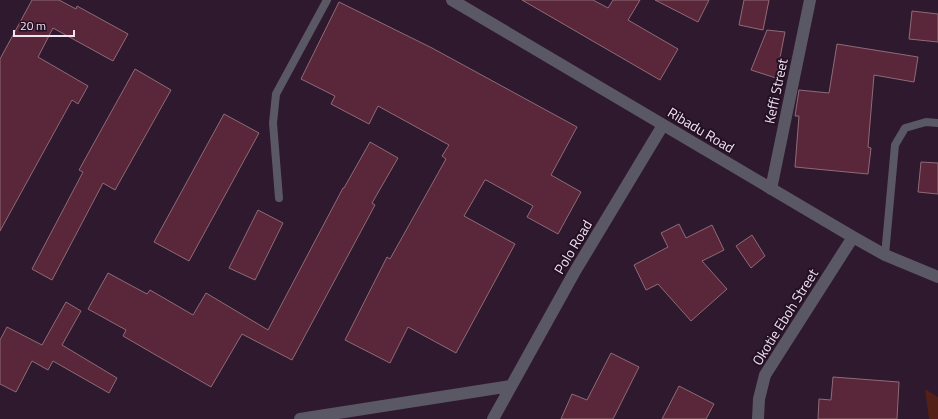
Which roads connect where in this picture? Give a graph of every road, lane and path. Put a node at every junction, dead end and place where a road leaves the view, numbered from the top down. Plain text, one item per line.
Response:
1 (327, 0) edge
2 (452, 0) edge
3 (810, 0) edge
4 (938, 123) edge
5 (663, 125) junction
6 (771, 189) junction
7 (279, 198) dead end
8 (853, 238) junction
9 (884, 255) junction
10 (938, 277) edge
11 (511, 386) junction
12 (300, 419) edge
13 (493, 419) edge
14 (758, 419) edge

1 - 7 lane
2 - 5 street, Ribadu Road
3 - 6 street, Keffi Street
4 - 9 lane
5 - 6 street, Ribadu Road
5 - 11 street, Polo Road
6 - 8 street, Ribadu Road
8 - 9 street, Ribadu Road
8 - 14 street, Okotie Eboh Street
9 - 10 street, Ribadu Road
11 - 12 street
11 - 13 street, Polo Road

